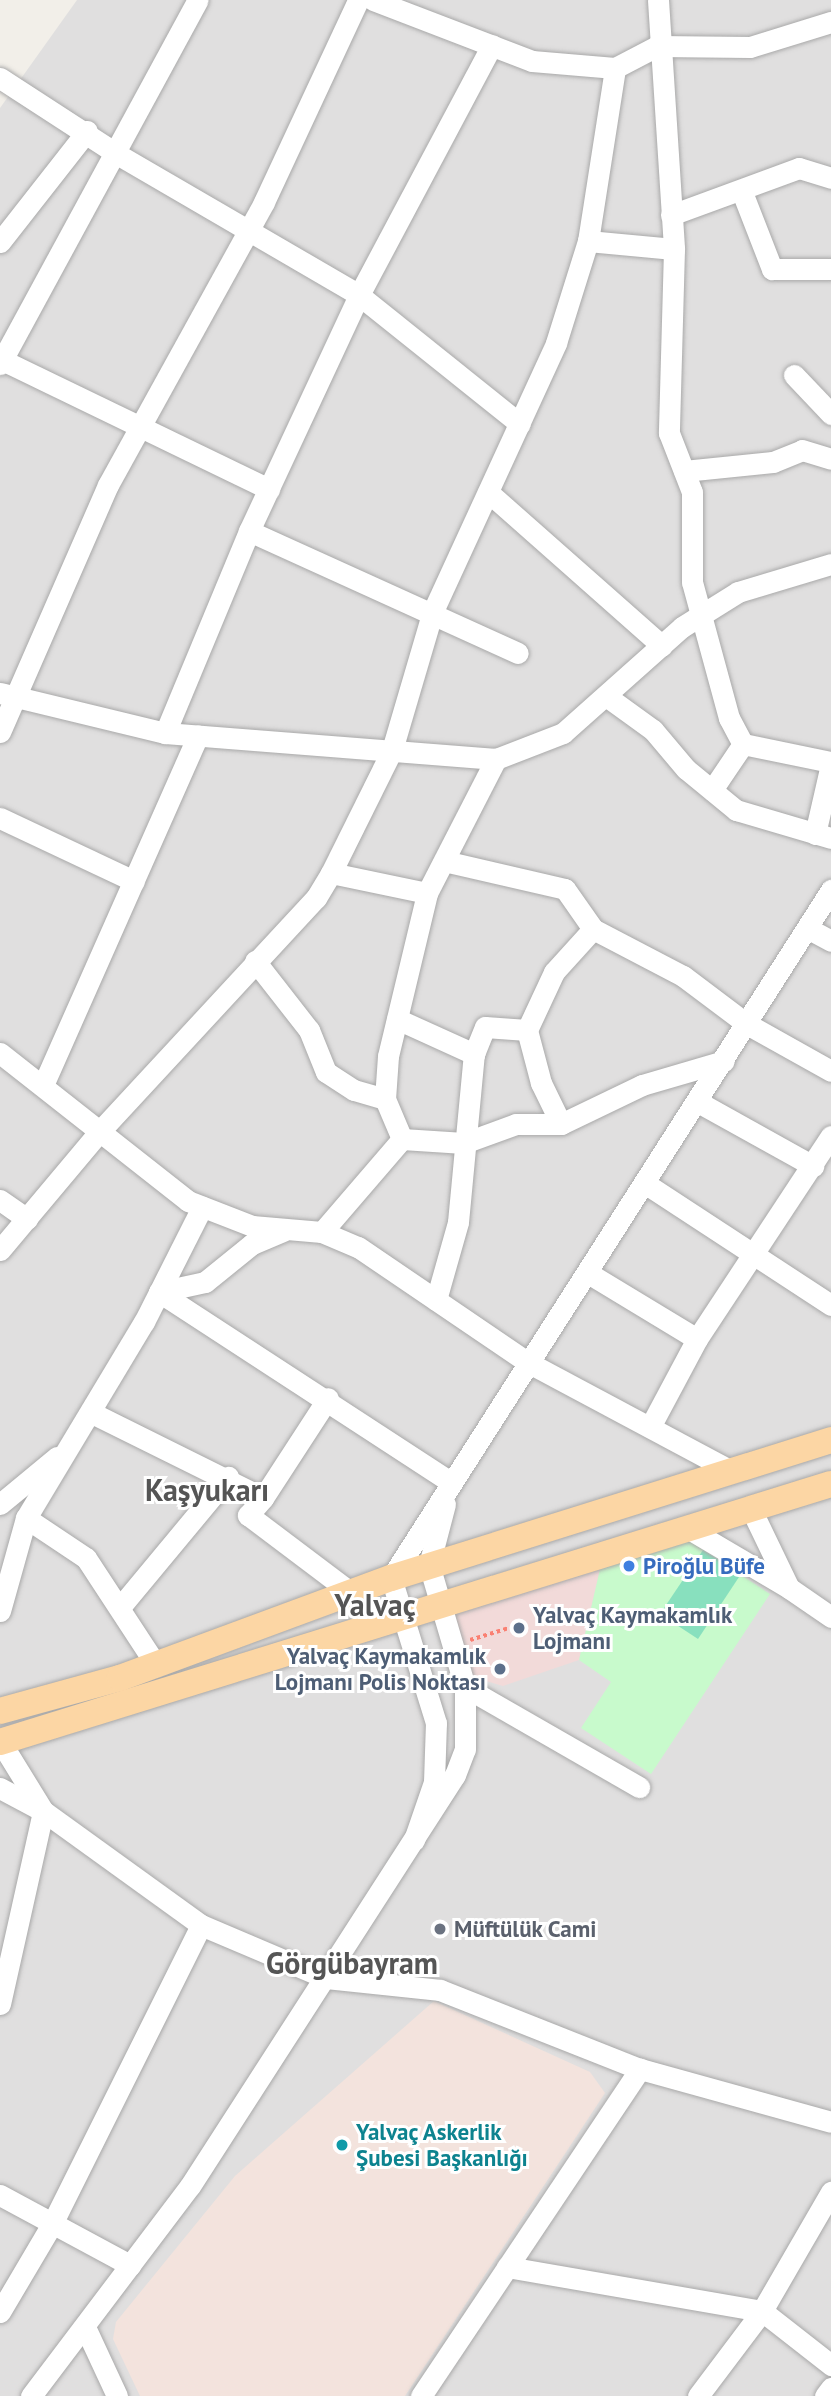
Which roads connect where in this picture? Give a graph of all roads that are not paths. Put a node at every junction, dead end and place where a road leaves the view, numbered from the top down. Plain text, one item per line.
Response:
1 (198, 0) edge
2 (358, 0) edge
3 (373, 0) edge
4 (659, 0) edge
5 (831, 22) edge
6 (492, 45) junction
7 (657, 47) junction
8 (615, 68) junction
9 (0, 78) edge
10 (87, 131) junction
11 (117, 154) junction
12 (831, 178) edge
13 (742, 192) junction
14 (671, 215) junction
15 (249, 228) junction
16 (589, 241) junction
17 (0, 242) edge
18 (674, 249) junction
19 (831, 269) edge
20 (359, 295) junction
21 (1, 361) edge
22 (794, 375) dead end
23 (831, 414) edge
24 (142, 424) junction
25 (520, 424) junction
26 (831, 458) edge
27 (684, 471) junction
28 (269, 489) junction
29 (488, 492) junction
30 (249, 531) junction
31 (831, 564) edge
32 (433, 611) junction
33 (703, 614) junction
34 (662, 646) junction
35 (518, 653) dead end
36 (7, 695) edge
37 (606, 696) junction
38 (0, 732) edge
39 (165, 733) junction
40 (198, 736) junction
41 (743, 744) junction
42 (392, 750) junction
43 (496, 759) junction
44 (831, 763) edge
45 (712, 790) junction
46 (0, 818) edge
47 (823, 836) edge
48 (444, 861) junction
49 (331, 873) junction
50 (134, 881) junction
51 (831, 890) edge
52 (427, 892) junction
53 (807, 928) junction
54 (593, 929) junction
55 (831, 941) edge
56 (256, 961) junction
57 (397, 1019) junction
58 (747, 1024) junction
59 (527, 1030) junction
60 (0, 1053) edge
61 (474, 1054) junction
62 (724, 1061) junction
63 (831, 1071) edge
64 (44, 1083) junction
65 (385, 1099) junction
66 (698, 1102) junction
67 (561, 1124) junction
68 (100, 1131) junction
69 (831, 1136) edge
70 (402, 1139) junction
71 (464, 1143) junction
72 (813, 1166) junction
73 (646, 1184) junction
74 (0, 1200) edge
75 (202, 1207) junction
76 (27, 1219) junction
77 (288, 1229) junction
78 (322, 1233) junction
79 (0, 1250) edge
80 (756, 1256) junction
81 (588, 1273) junction
82 (159, 1292) junction
83 (436, 1300) junction
84 (829, 1300) edge
85 (697, 1339) junction
86 (530, 1363) junction
87 (328, 1398) junction
88 (92, 1413) junction
89 (650, 1427) junction
90 (831, 1440) edge
91 (58, 1457) junction
92 (731, 1471) junction
93 (228, 1477) junction
94 (451, 1482) junction
95 (831, 1484) edge
96 (263, 1497) junction
97 (0, 1504) edge
98 (751, 1509) junction
99 (26, 1518) junction
100 (689, 1529) junction
101 (429, 1565) junction
102 (391, 1578) junction
103 (789, 1588) junction
104 (350, 1592) junction
105 (121, 1606) junction
106 (442, 1606) junction
107 (0, 1611) edge
108 (831, 1617) edge
109 (404, 1619) junction
110 (156, 1665) junction
111 (465, 1687) junction
112 (0, 1711) edge
113 (0, 1742) edge
114 (639, 1787) dead end
115 (0, 1788) edge
116 (43, 1811) junction
117 (414, 1840) junction
118 (201, 1924) junction
119 (326, 1978) junction
120 (0, 2004) edge
121 (640, 2069) junction
122 (831, 2122) edge
123 (831, 2192) edge
124 (0, 2195) edge
125 (52, 2224) junction
126 (130, 2265) junction
127 (507, 2267) junction
128 (762, 2311) junction
129 (0, 2312) edge
130 (85, 2327) junction
131 (831, 2365) edge
132 (831, 2388) edge
133 (430, 2392) edge
134 (31, 2396) edge
135 (117, 2396) edge
136 (698, 2396) edge
137 (825, 2396) edge

1 - 11 street
2 - 15 street
3 - 6 street
4 - 7 street
5 - 7 street
6 - 8 street
6 - 20 street
7 - 8 street
7 - 14 street
8 - 16 street
9 - 10 street
10 - 11 street
10 - 17 street
11 - 15 street
11 - 21 street
12 - 13 street
13 - 14 street
13 - 19 street
14 - 18 street
15 - 20 street
15 - 24 street
16 - 18 street
16 - 25 street
18 - 27 street
20 - 25 street
20 - 28 street
21 - 24 street
22 - 23 street
24 - 28 street
24 - 36 street
25 - 29 street
26 - 27 street
27 - 33 street
28 - 30 street
29 - 32 street
29 - 34 street
30 - 32 street
30 - 39 street
31 - 33 street
32 - 35 street
32 - 42 street
33 - 34 street
33 - 41 street
34 - 37 street
36 - 38 street
36 - 39 street
37 - 43 street
37 - 45 street
39 - 40 street
40 - 42 street
40 - 50 street
41 - 44 street
41 - 45 street
42 - 43 street
42 - 49 street
43 - 48 street
44 - 47 street
45 - 47 street
46 - 50 street
48 - 52 street
48 - 54 street
49 - 52 street
49 - 56 street
50 - 64 street
51 - 53 street
52 - 57 street
53 - 55 street
53 - 58 street
54 - 58 street
54 - 59 street
56 - 65 street
56 - 68 street
57 - 61 street
57 - 65 street
58 - 62 street
58 - 63 street
59 - 61 street
59 - 67 street
60 - 64 street
61 - 71 street
62 - 66 street
62 - 67 street
64 - 68 street
65 - 70 street
66 - 72 street
66 - 73 street
67 - 71 street
68 - 75 street
68 - 76 street
69 - 72 street
70 - 71 street
70 - 78 street
71 - 83 street
72 - 80 street
73 - 80 street
73 - 81 street
74 - 76 street
75 - 77 street
75 - 82 street
76 - 79 street
77 - 78 street
77 - 82 street
78 - 83 street
80 - 84 street
80 - 85 street
81 - 85 street
81 - 86 street
82 - 87 street
82 - 88 street
83 - 86 street
85 - 89 street
86 - 89 street
86 - 94 street
87 - 94 street
87 - 96 street
88 - 91 street
88 - 93 street
89 - 92 street
90 - 92 main road
91 - 97 street
91 - 99 street
92 - 101 main road
93 - 96 street
93 - 105 street
94 - 101 street
94 - 102 street
95 - 98 main road
96 - 104 street
98 - 100 main road
98 - 103 street
99 - 105 street
99 - 107 street
100 - 103 street
100 - 106 main road
101 - 102 main road
101 - 106 street
102 - 104 main road
102 - 109 street
103 - 108 street
104 - 110 main road
105 - 110 street
106 - 109 main road
106 - 111 street
109 - 113 main road
109 - 117 street
110 - 112 main road
111 - 114 street
111 - 117 street
113 - 116 street
115 - 116 street
116 - 118 street
116 - 120 street
117 - 119 street
118 - 119 street
118 - 125 street
119 - 121 street
119 - 126 street
121 - 122 street
121 - 127 street
123 - 128 street
124 - 125 street
125 - 126 street
125 - 129 street
126 - 130 street
127 - 128 street
127 - 133 street
128 - 131 street
128 - 136 street
130 - 134 street
130 - 135 street
132 - 137 street

